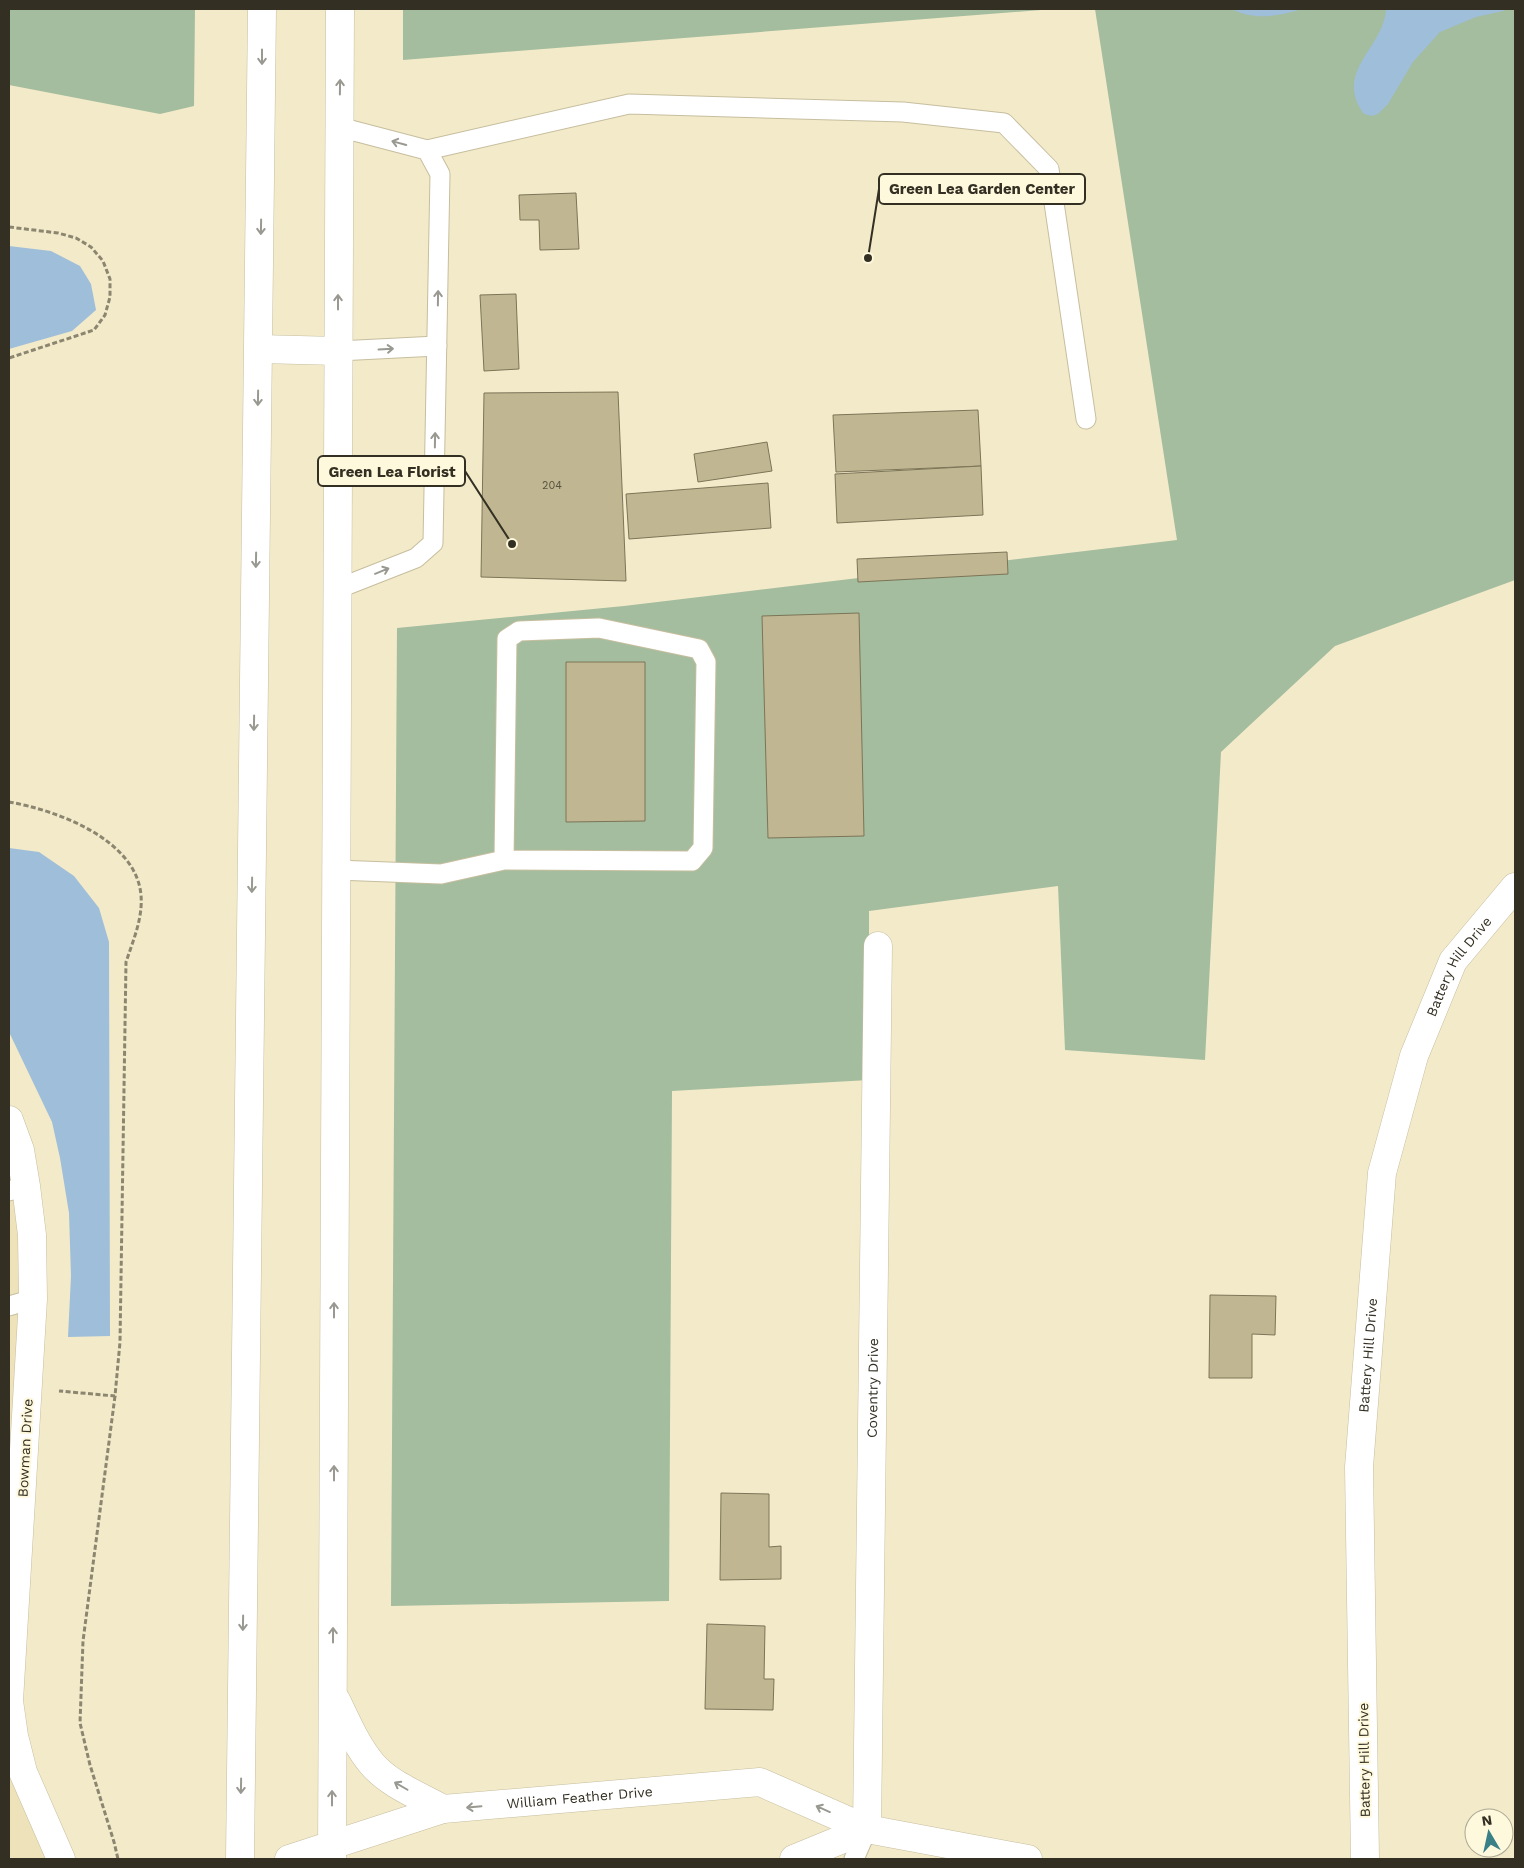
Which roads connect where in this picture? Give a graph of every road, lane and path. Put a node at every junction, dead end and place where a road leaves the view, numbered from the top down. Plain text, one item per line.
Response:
1 (262, 9) edge
2 (340, 9) edge
3 (339, 127) junction
4 (428, 150) junction
5 (9, 228) edge
6 (437, 346) junction
7 (259, 349) junction
8 (338, 351) junction
9 (9, 358) edge
10 (1086, 419) dead end
11 (337, 590) junction
12 (9, 802) edge
13 (504, 860) junction
14 (336, 870) junction
15 (1515, 887) edge
16 (878, 946) dead end
17 (9, 1120) edge
18 (17, 1188) edge
19 (21, 1302) edge
20 (28, 1388) junction
21 (115, 1396) junction
22 (333, 1693) junction
23 (443, 1809) junction
24 (867, 1829) junction
25 (332, 1853) edge
26 (61, 1859) edge
27 (118, 1859) edge
28 (240, 1859) edge
29 (288, 1859) edge
30 (794, 1859) edge
31 (854, 1859) edge
32 (1028, 1859) edge
33 (1365, 1859) edge

1 -> 7 main road
3 -> 2 main road
4 -> 3 lane
8 -> 3 main road
6 -> 4 lane
4 - 10 lane
5 - 9 path
8 -> 6 lane
11 -> 6 lane
7 - 8 main road
7 -> 28 main road
8 - 11 main road
11 - 14 main road
12 - 21 path
13 - 13 lane
13 - 14 lane
22 -> 14 main road
15 - 33 main road, Battery Hill Drive
16 - 24 main road, Coventry Drive
17 - 18 main road, Bowman Drive
18 - 19 main road, Bowman Drive
19 - 20 main road, Bowman Drive
20 - 21 path
20 - 26 main road, Bowman Drive
21 - 27 path
23 -> 22 main road
25 -> 22 main road
24 -> 23 main road, William Feather Drive
23 - 25 main road, William Feather Drive
24 - 30 main road
24 - 31 lane
24 - 32 main road, William Feather Drive
25 - 29 main road, William Feather Drive

